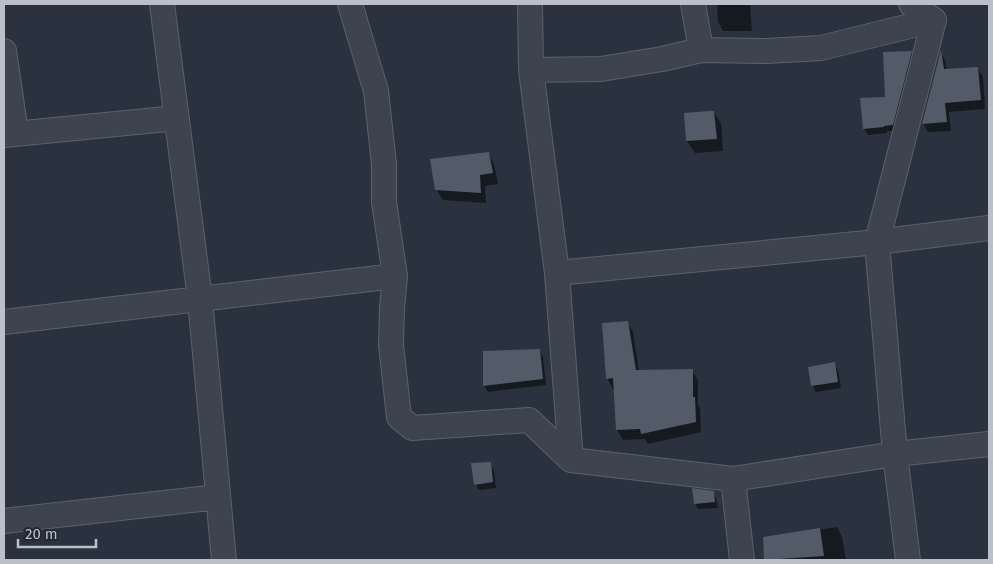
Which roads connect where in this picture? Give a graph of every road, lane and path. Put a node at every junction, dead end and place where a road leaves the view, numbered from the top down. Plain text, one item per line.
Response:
1 (162, 4) edge
2 (350, 4) edge
3 (530, 4) edge
4 (693, 4) edge
5 (911, 4) edge
6 (934, 20) junction
7 (701, 50) junction
8 (4, 51) edge
9 (531, 70) junction
10 (177, 118) junction
11 (10, 134) edge
12 (989, 228) edge
13 (877, 242) junction
14 (557, 273) junction
15 (396, 276) junction
16 (200, 299) junction
17 (4, 322) edge
18 (989, 444) edge
19 (895, 454) junction
20 (571, 460) junction
21 (733, 480) junction
22 (218, 497) junction
23 (4, 521) edge
24 (224, 560) edge
25 (742, 560) edge
26 (908, 560) edge

1 - 10 street
2 - 15 street
3 - 9 street
4 - 7 street
5 - 6 street
6 - 7 street
6 - 13 street
7 - 9 street
8 - 11 street
9 - 14 street
10 - 11 street
10 - 16 street
12 - 13 street
13 - 14 street
13 - 19 street
14 - 20 street
15 - 16 street
15 - 20 street
16 - 17 street
16 - 22 street
18 - 19 street
19 - 21 street
19 - 26 street
20 - 21 street
21 - 25 street
22 - 23 street
22 - 24 street

